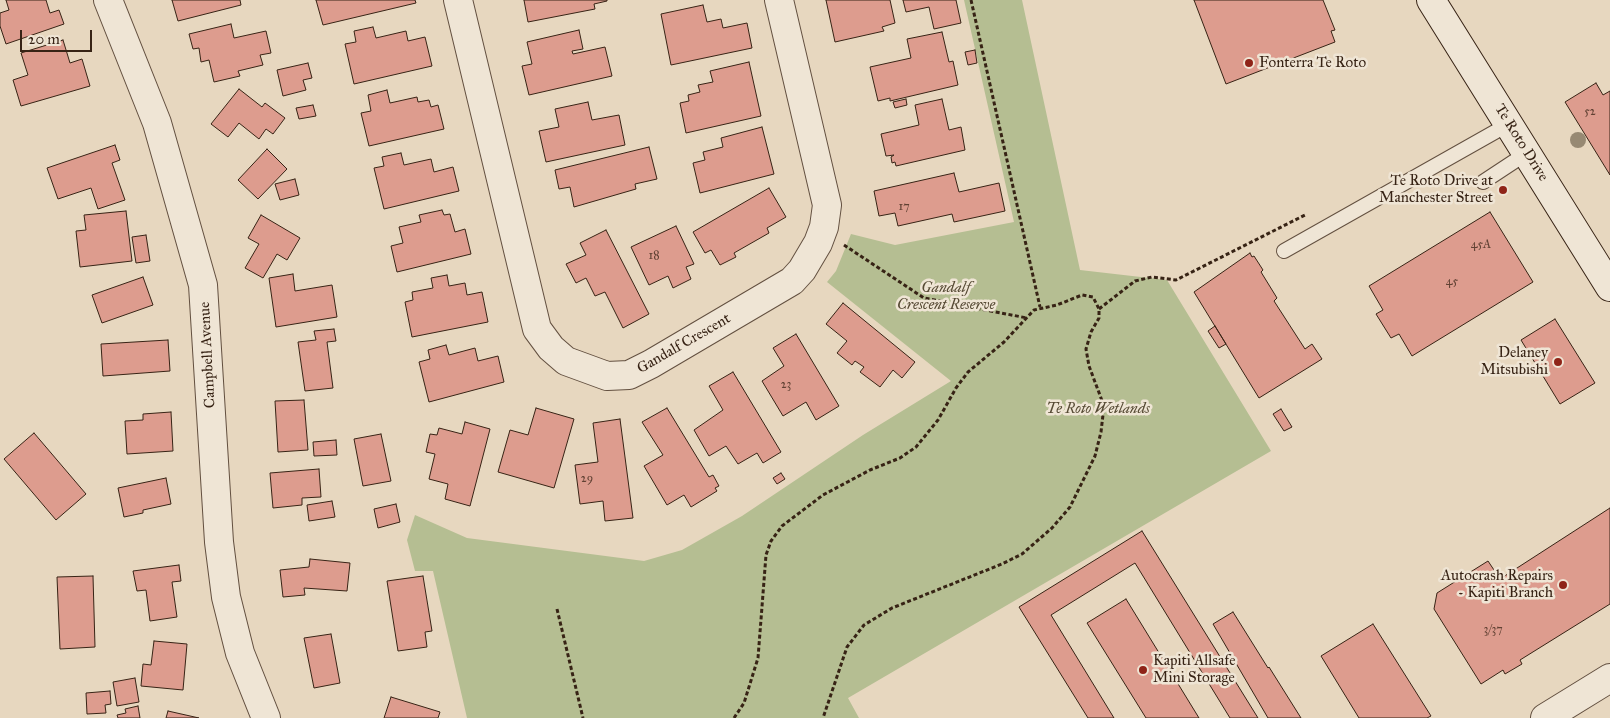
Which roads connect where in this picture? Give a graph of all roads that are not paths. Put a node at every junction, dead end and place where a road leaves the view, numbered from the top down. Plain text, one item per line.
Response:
1 (108, 0) edge
2 (458, 0) edge
3 (779, 0) edge
4 (1431, 0) edge
5 (1509, 124) junction
6 (1527, 153) junction
7 (1483, 182) dead end
8 (1284, 251) dead end
9 (1608, 280) edge
10 (1610, 678) edge
11 (266, 718) edge
12 (1545, 718) edge

1 - 11 street, Campbell Avenue
2 - 3 street, Gandalf Crescent
4 - 5 street, Te Roto Drive
5 - 6 street, Te Roto Drive
5 - 8 lane
6 - 7 lane
6 - 9 street, Te Roto Drive
10 - 12 street

